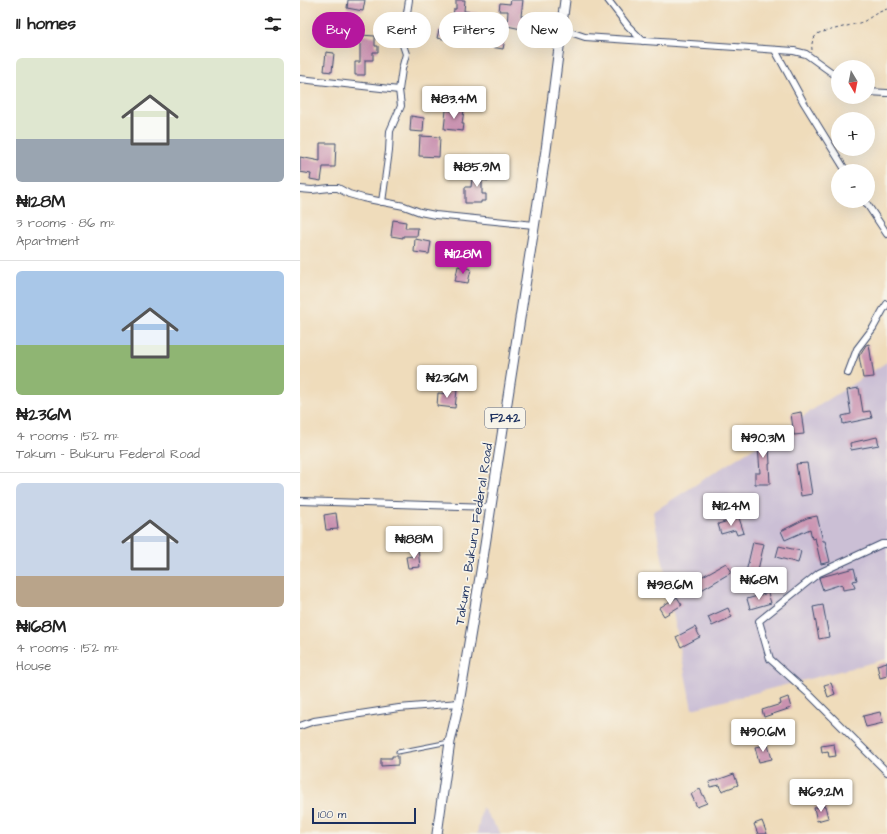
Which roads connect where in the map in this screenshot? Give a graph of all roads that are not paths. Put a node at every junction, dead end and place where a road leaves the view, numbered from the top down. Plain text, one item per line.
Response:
1 (409, 0) edge
2 (565, 0) edge
3 (608, 0) edge
4 (563, 12) edge
5 (573, 33) edge
6 (643, 41) junction
7 (559, 48) edge
8 (775, 50) junction
9 (831, 72) edge
10 (300, 79) edge
11 (399, 90) junction
12 (875, 92) edge
13 (887, 93) edge
14 (842, 164) edge
15 (300, 189) edge
16 (382, 202) junction
17 (870, 208) edge
18 (534, 225) junction
19 (887, 234) edge
20 (887, 304) edge
21 (848, 374) dead end
22 (300, 501) edge
23 (491, 507) junction
24 (887, 544) edge
25 (459, 703) junction
26 (300, 726) edge
27 (450, 742) junction
28 (398, 752) dead end
29 (887, 772) edge
30 (437, 834) edge

1 - 11 street
2 - 4 main road, Takum - Bukuru Federal Road / F242
3 - 6 street
5 - 6 street
6 - 8 street
7 - 18 main road, Takum - Bukuru Federal Road / F242
8 - 9 street
8 - 14 street
10 - 11 street
11 - 16 street
12 - 13 street
15 - 16 street
16 - 18 street
17 - 19 street
18 - 23 main road, Takum - Bukuru Federal Road / F242
20 - 21 street
22 - 23 street
23 - 25 main road, Takum - Bukuru Federal Road / F242
24 - 29 street
25 - 26 street
25 - 27 main road, Takum - Bukuru Federal Road / F242
27 - 28 lane
27 - 30 main road, Takum - Bukuru Federal Road / F242

